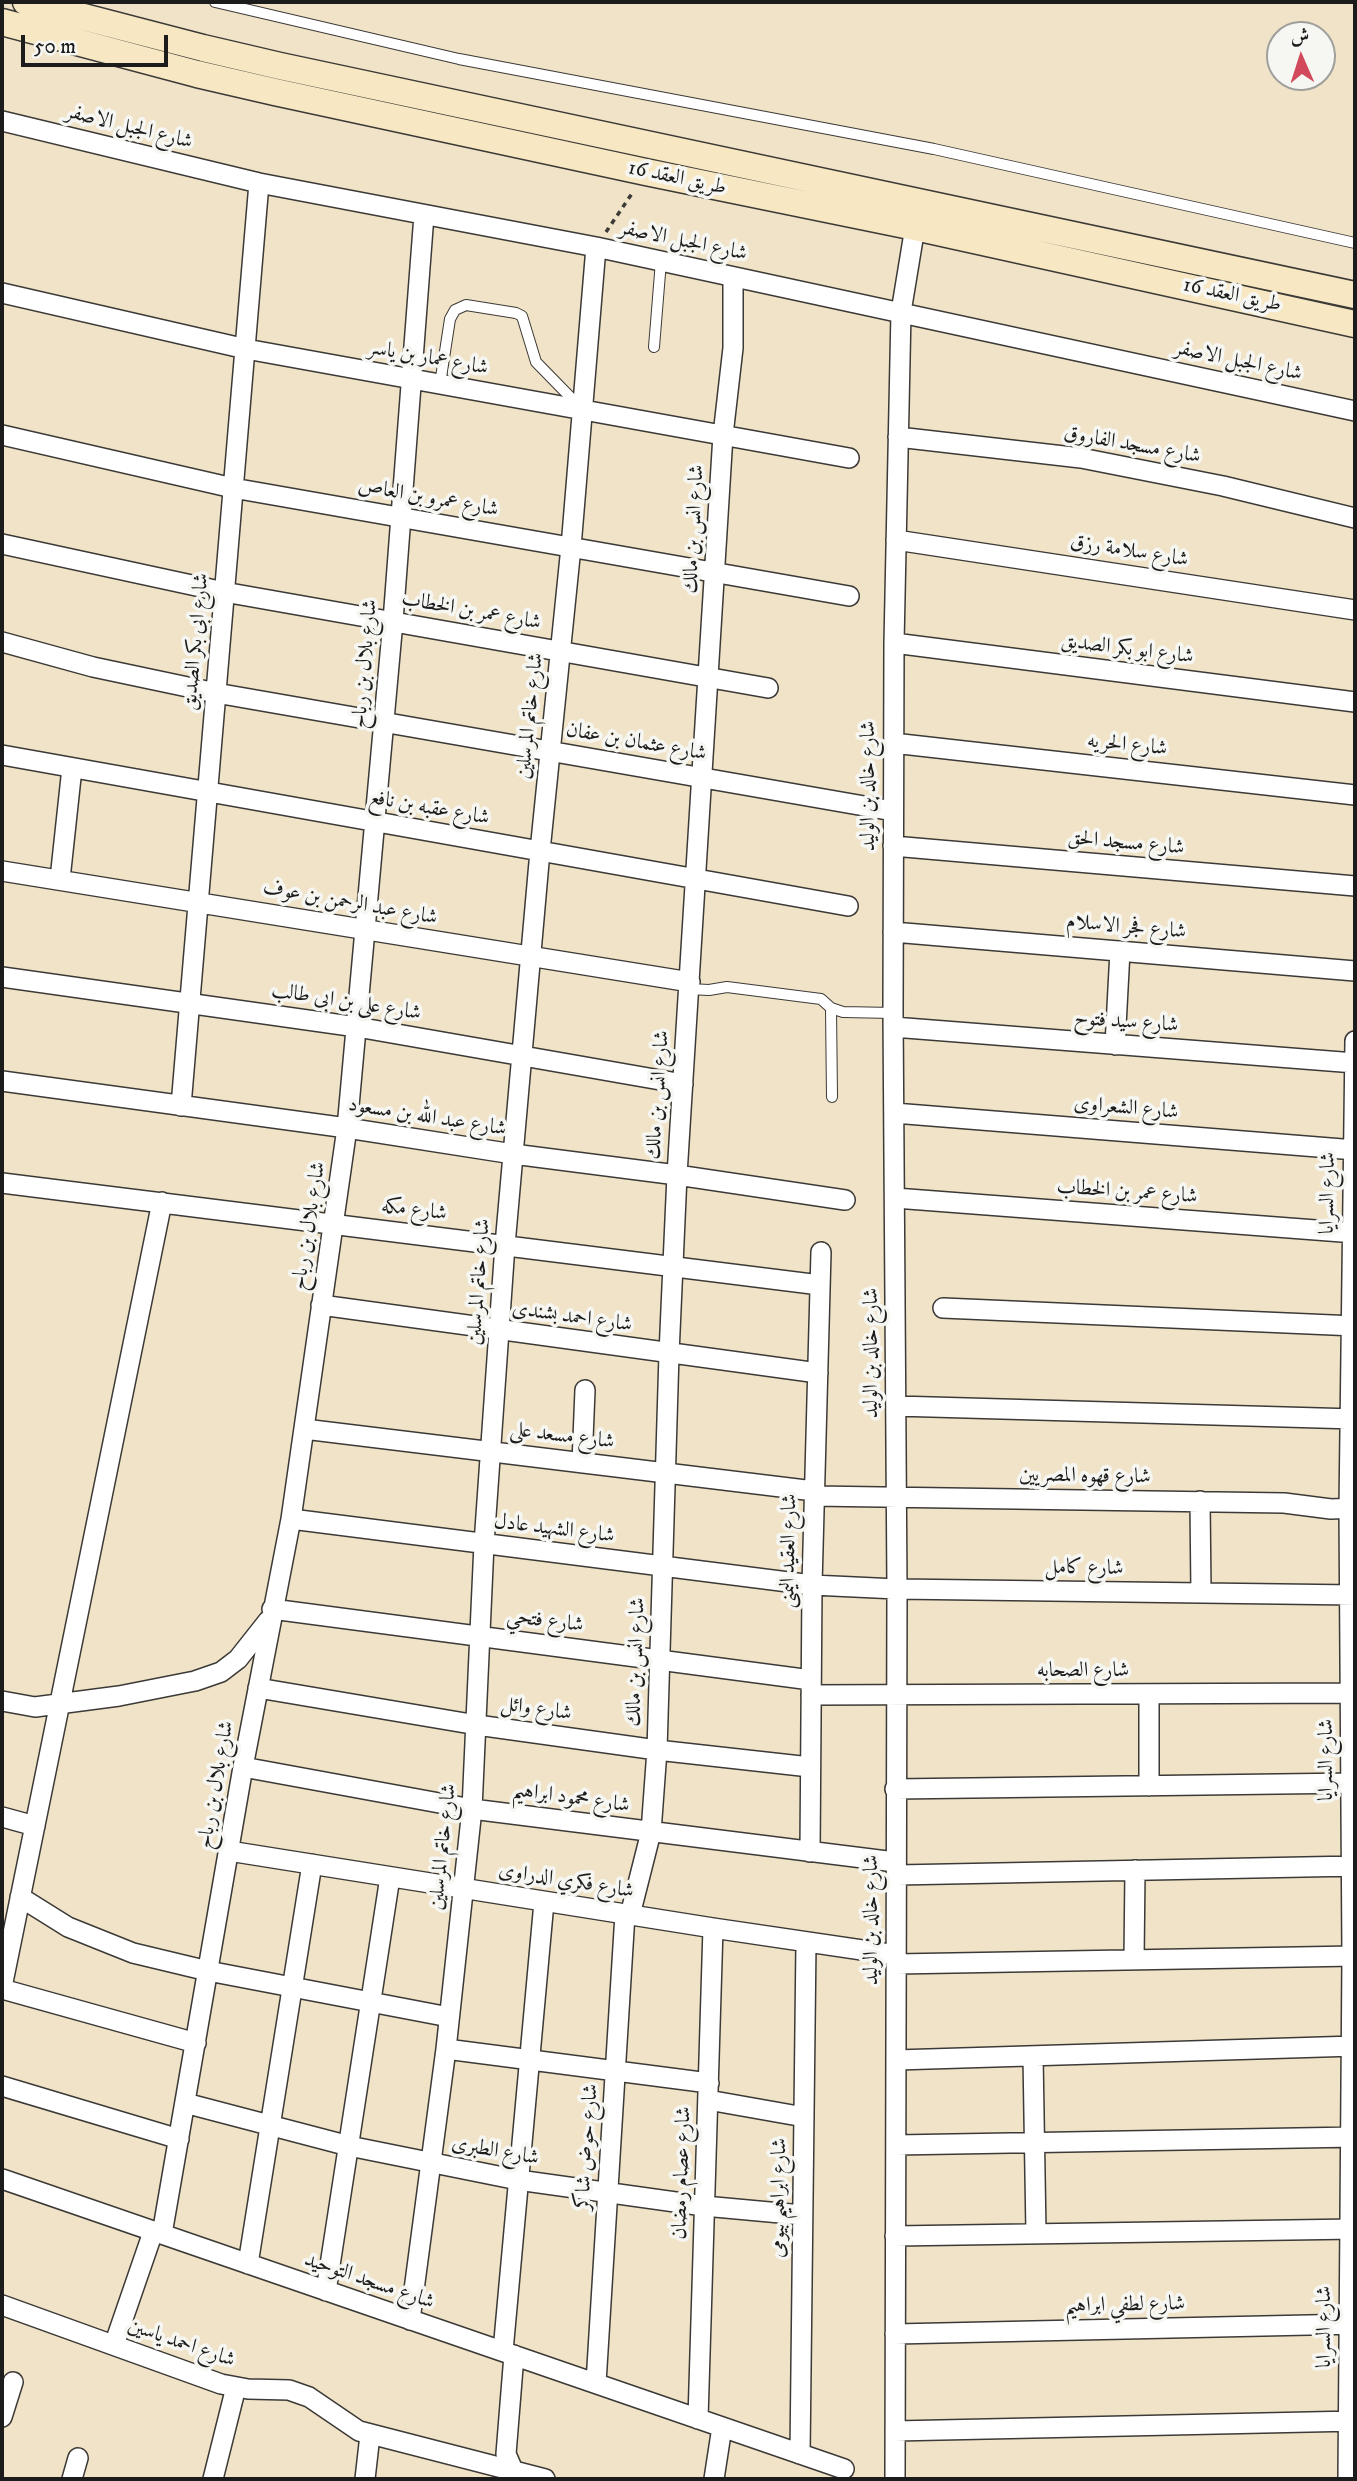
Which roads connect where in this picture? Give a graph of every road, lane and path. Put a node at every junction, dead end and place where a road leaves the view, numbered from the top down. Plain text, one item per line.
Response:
1 (26, 2) edge
2 (215, 2) edge
3 (2, 22) edge
4 (2, 121) edge
5 (646, 173) junction
6 (259, 183) junction
7 (424, 215) junction
8 (915, 227) junction
9 (1355, 243) edge
10 (596, 247) junction
11 (661, 261) junction
12 (733, 276) junction
13 (2, 293) edge
14 (1355, 295) edge
15 (901, 312) junction
16 (1355, 324) edge
17 (654, 347) dead end
18 (246, 349) junction
19 (411, 379) junction
20 (440, 384) junction
21 (582, 410) junction
22 (1355, 411) edge
23 (2, 435) edge
24 (723, 435) junction
25 (898, 437) junction
26 (849, 458) dead end
27 (233, 488) junction
28 (400, 517) junction
29 (1355, 519) edge
30 (896, 540) junction
31 (2, 544) edge
32 (571, 547) junction
33 (715, 573) junction
34 (224, 592) junction
35 (849, 596) dead end
36 (1355, 610) edge
37 (393, 621) junction
38 (2, 642) edge
39 (894, 643) junction
40 (561, 651) junction
41 (708, 677) junction
42 (768, 688) dead end
43 (216, 693) junction
44 (1355, 702) edge
45 (384, 722) junction
46 (893, 743) junction
47 (550, 751) junction
48 (2, 755) edge
49 (72, 768) junction
50 (702, 777) junction
51 (207, 793) junction
52 (1355, 795) edge
53 (893, 811) junction
54 (375, 822) junction
55 (893, 846) junction
56 (540, 851) junction
57 (2, 871) edge
58 (61, 879) junction
59 (696, 879) junction
60 (1355, 886) edge
61 (198, 901) junction
62 (848, 906) dead end
63 (364, 930) junction
64 (893, 932) junction
65 (1120, 951) junction
66 (531, 957) junction
67 (1355, 971) edge
68 (2, 976) edge
69 (689, 986) junction
70 (190, 1003) junction
71 (831, 1009) junction
72 (893, 1020) junction
73 (357, 1027) junction
74 (1355, 1041) edge
75 (1115, 1045) junction
76 (522, 1055) junction
77 (1355, 1063) edge
78 (2, 1081) edge
79 (683, 1084) junction
80 (832, 1097) dead end
81 (181, 1106) junction
82 (894, 1114) junction
83 (347, 1128) junction
84 (1354, 1150) edge
85 (513, 1154) junction
86 (677, 1175) junction
87 (2, 1183) edge
88 (895, 1198) junction
89 (845, 1200) dead end
90 (162, 1202) junction
91 (334, 1223) junction
92 (1353, 1233) edge
93 (505, 1245) junction
94 (821, 1252) dead end
95 (673, 1267) junction
96 (820, 1286) junction
97 (321, 1306) junction
98 (943, 1308) dead end
99 (1353, 1326) edge
100 (499, 1331) junction
101 (669, 1354) junction
102 (818, 1373) junction
103 (585, 1390) dead end
104 (896, 1406) junction
105 (1353, 1419) edge
106 (304, 1429) junction
107 (490, 1452) junction
108 (582, 1462) junction
109 (666, 1473) junction
110 (814, 1493) junction
111 (897, 1497) junction
112 (1200, 1501) junction
113 (1352, 1508) edge
114 (291, 1519) junction
115 (484, 1544) junction
116 (663, 1567) junction
117 (812, 1585) junction
118 (897, 1589) junction
119 (1201, 1593) junction
120 (1352, 1595) edge
121 (272, 1613) junction
122 (481, 1636) junction
123 (660, 1660) junction
124 (258, 1688) junction
125 (811, 1688) junction
126 (1353, 1693) edge
127 (1149, 1694) junction
128 (897, 1695) junction
129 (2, 1701) edge
130 (60, 1703) junction
131 (477, 1725) junction
132 (657, 1750) junction
133 (243, 1767) junction
134 (810, 1767) junction
135 (1353, 1783) edge
136 (1149, 1786) junction
137 (895, 1789) junction
138 (472, 1809) junction
139 (2, 1817) edge
140 (34, 1826) junction
141 (651, 1832) junction
142 (229, 1851) junction
143 (810, 1852) junction
144 (312, 1864) junction
145 (1353, 1866) edge
146 (896, 1868) junction
147 (1135, 1870) junction
148 (390, 1877) junction
149 (463, 1888) junction
150 (20, 1897) junction
151 (544, 1902) junction
152 (628, 1915) junction
153 (713, 1928) junction
154 (806, 1942) junction
155 (1354, 1956) edge
156 (896, 1959) junction
157 (1134, 1960) junction
158 (208, 1971) junction
159 (292, 1987) junction
160 (2, 1988) edge
161 (371, 2003) junction
162 (449, 2017) junction
163 (196, 2043) junction
164 (1353, 2046) edge
165 (446, 2049) junction
166 (1033, 2056) junction
167 (529, 2060) junction
168 (896, 2060) junction
169 (615, 2071) junction
170 (2, 2086) edge
171 (708, 2092) junction
172 (186, 2103) junction
173 (804, 2117) junction
174 (270, 2125) junction
175 (1353, 2137) edge
176 (179, 2139) junction
177 (1035, 2143) junction
178 (896, 2145) junction
179 (349, 2146) junction
180 (431, 2164) junction
181 (2, 2179) edge
182 (518, 2180) junction
183 (608, 2194) junction
184 (704, 2206) junction
185 (802, 2215) junction
186 (1352, 2229) edge
187 (158, 2233) junction
188 (1036, 2233) junction
189 (895, 2236) junction
190 (248, 2264) junction
191 (326, 2291) junction
192 (2, 2305) edge
193 (410, 2320) junction
194 (1352, 2324) edge
195 (895, 2334) junction
196 (114, 2345) junction
197 (509, 2353) junction
198 (13, 2382) dead end
199 (596, 2383) junction
200 (236, 2387) junction
201 (2, 2417) edge
202 (698, 2419) junction
203 (1352, 2421) edge
204 (722, 2427) junction
205 (895, 2431) junction
206 (370, 2435) junction
207 (800, 2454) junction
208 (78, 2458) dead end
209 (844, 2469) dead end
210 (515, 2475) edge
211 (72, 2479) edge
212 (213, 2479) edge
213 (365, 2479) edge
214 (545, 2479) edge
215 (714, 2479) edge
216 (895, 2479) edge
217 (1348, 2479) edge

1 - 14 street, طريق العقد 16
2 - 9 lane
3 - 5 street, طريق العقد 16
4 - 6 street, شارع الجبل الاصفر
5 - 8 street, طريق العقد 16
5 - 10 path
6 - 7 street, شارع الجبل الاصفر
6 - 18 street, شارع ابى بكر الصديق
7 - 10 street, شارع الجبل الاصفر
7 - 19 street, شارع بلال بن رباح
8 - 15 street, شارع خالد بن الوليد
8 - 16 street, طريق العقد 16
10 - 11 street, شارع الجبل الاصفر
10 - 21 street, شارع خاتم المرسلين
11 - 12 street, شارع الجبل الاصفر
11 - 17 lane
12 - 15 street, شارع الجبل الاصفر
12 - 24 street, شارع انس بن مالك
13 - 18 street, شارع عمار بن ياسر
15 - 22 street, شارع الجبل الاصفر
15 - 25 street, شارع خالد بن الوليد
18 - 19 street, شارع عمار بن ياسر
18 - 27 street, شارع ابى بكر الصديق
19 - 20 street, شارع عمار بن ياسر
19 - 28 street, شارع بلال بن رباح
20 - 21 street, شارع عمار بن ياسر
20 - 21 lane
21 - 24 street, شارع عمار بن ياسر
21 - 32 street, شارع خاتم المرسلين
23 - 27 street, شارع عمرو بن العاص
24 - 26 street, شارع عمار بن ياسر
24 - 33 street, شارع انس بن مالك
25 - 29 street, شارع مسجد الفاروق
25 - 30 street, شارع خالد بن الوليد
27 - 28 street, شارع عمرو بن العاص
27 - 34 street, شارع ابى بكر الصديق
28 - 32 street, شارع عمرو بن العاص
28 - 37 street, شارع بلال بن رباح
30 - 36 street, شارع سلامة رزق
30 - 39 street, شارع خالد بن الوليد
31 - 34 street, شارع عمر بن الخطاب
32 - 33 street, شارع عمرو بن العاص
32 - 40 street, شارع خاتم المرسلين
33 - 35 street, شارع عمرو بن العاص
33 - 41 street, شارع انس بن مالك
34 - 37 street, شارع عمر بن الخطاب
34 - 43 street, شارع ابى بكر الصديق
37 - 40 street, شارع عمر بن الخطاب
37 - 45 street, شارع بلال بن رباح
38 - 43 street, شارع عثمان بن عفان
39 - 44 street, شارع ابو بكر الصديق
39 - 46 street, شارع خالد بن الوليد
40 - 41 street, شارع عمر بن الخطاب
40 - 47 street, شارع خاتم المرسلين
41 - 42 street, شارع عمر بن الخطاب
41 - 50 street, شارع انس بن مالك
43 - 45 street, شارع عثمان بن عفان
43 - 51 street, شارع ابى بكر الصديق
45 - 47 street, شارع عثمان بن عفان
45 - 54 street, شارع بلال بن رباح
46 - 52 street, شارع الحريه
46 - 53 street, شارع خالد بن الوليد
47 - 50 street, شارع عثمان بن عفان
47 - 56 street, شارع خاتم المرسلين
48 - 49 street, شارع عقبه بن نافع
49 - 51 street, شارع عقبه بن نافع
49 - 58 street
50 - 53 street, شارع عثمان بن عفان
50 - 59 street, شارع انس بن مالك
51 - 54 street, شارع عقبه بن نافع
51 - 61 street, شارع ابى بكر الصديق
53 - 55 street, شارع خالد بن الوليد
54 - 56 street, شارع عقبه بن نافع
54 - 63 street, شارع بلال بن رباح
55 - 60 street, شارع مسجد الحق
55 - 64 street, شارع خالد بن الوليد
56 - 59 street, شارع عقبه بن نافع
56 - 66 street, شارع خاتم المرسلين
57 - 58 street, شارع عبد الرحمن بن عوف
58 - 61 street, شارع عبد الرحمن بن عوف
59 - 62 street, شارع عقبه بن نافع
59 - 69 street, شارع انس بن مالك
61 - 63 street, شارع عبد الرحمن بن عوف
61 - 70 street, شارع ابى بكر الصديق
63 - 66 street, شارع عبد الرحمن بن عوف
63 - 73 street, شارع بلال بن رباح
64 - 65 street, شارع فجر الاسلام
64 - 72 street, شارع خالد بن الوليد
65 - 67 street, شارع فجر الاسلام
65 - 75 street
66 - 69 street, شارع عبد الرحمن بن عوف
66 - 76 street, شارع خاتم المرسلين
68 - 70 street, شارع على بن ابى طالب
69 - 71 lane
69 - 79 street, شارع انس بن مالك
70 - 73 street, شارع على بن ابى طالب
70 - 81 street, شارع ابى بكر الصديق
71 - 72 lane
71 - 80 lane
72 - 75 street, شارع سيد فتوح
72 - 82 street, شارع خالد بن الوليد
73 - 76 street, شارع على بن ابى طالب
73 - 83 street, شارع بلال بن رباح
74 - 77 street, شارع السرايا
75 - 77 street, شارع سيد فتوح
76 - 79 street, شارع على بن ابى طالب
76 - 85 street, شارع خاتم المرسلين
77 - 84 street, شارع السرايا
78 - 81 street, شارع عبد الله بن مسعود
79 - 86 street, شارع انس بن مالك
81 - 83 street, شارع عبد الله بن مسعود
82 - 84 street, شارع الشعراوى
82 - 88 street, شارع خالد بن الوليد
83 - 85 street, شارع عبد الله بن مسعود
83 - 91 street, شارع بلال بن رباح
84 - 92 street, شارع السرايا
85 - 86 street, شارع عبد الله بن مسعود
85 - 93 street, شارع خاتم المرسلين
86 - 89 street, شارع عبد الله بن مسعود
86 - 95 street, شارع انس بن مالك
87 - 90 street, شارع مكه
88 - 92 street, شارع عمر بن الخطاب
88 - 104 street, شارع خالد بن الوليد
90 - 91 street, شارع مكه
90 - 130 street
91 - 93 street, شارع مكه
91 - 97 street, شارع بلال بن رباح
92 - 99 street, شارع السرايا
93 - 95 street, شارع مكه
93 - 100 street, شارع خاتم المرسلين
94 - 96 street, شارع العقيد اليمنى
95 - 96 street, شارع مكه
95 - 101 street, شارع انس بن مالك
96 - 102 street, شارع العقيد اليمنى
97 - 100 street, شارع احمد بشندى
97 - 106 street, شارع بلال بن رباح
98 - 99 street
99 - 105 street, شارع السرايا
100 - 101 street, شارع احمد بشندى
100 - 107 street, شارع خاتم المرسلين
101 - 102 street, شارع احمد بشندى
101 - 109 street, شارع انس بن مالك
102 - 110 street, شارع العقيد اليمنى
103 - 108 street
104 - 105 street
104 - 111 street, شارع خالد بن الوليد
105 - 113 street, شارع السرايا
106 - 107 street, شارع مسعد على
106 - 114 street, شارع بلال بن رباح
107 - 108 street, شارع مسعد على
107 - 115 street, شارع خاتم المرسلين
108 - 109 street, شارع مسعد على
109 - 110 street, شارع مسعد على
109 - 116 street, شارع انس بن مالك
110 - 111 street, شارع قهوه المصريين
110 - 117 street, شارع العقيد اليمنى
111 - 112 street, شارع قهوه المصريين
111 - 118 street, شارع خالد بن الوليد
112 - 113 street, شارع قهوه المصريين
112 - 119 street
113 - 120 street, شارع السرايا
114 - 115 street, شارع الشهيد عادل
114 - 121 street, شارع بلال بن رباح
115 - 116 street, شارع الشهيد عادل
115 - 122 street, شارع خاتم المرسلين
116 - 117 street, شارع الشهيد عادل
116 - 123 street, شارع انس بن مالك
117 - 118 street, شارع كامل
117 - 125 street, شارع العقيد اليمنى
118 - 119 street, شارع كامل
118 - 128 street, شارع خالد بن الوليد
119 - 120 street, شارع كامل
120 - 126 street, شارع السرايا
121 - 122 street, شارع فتحي
121 - 124 street, شارع بلال بن رباح
121 - 130 street
122 - 123 street, شارع فتحي
122 - 131 street, شارع خاتم المرسلين
123 - 125 street, شارع فتحي
123 - 132 street, شارع انس بن مالك
124 - 131 street, شارع وائل
124 - 133 street, شارع بلال بن رباح
125 - 128 street, شارع الصحابه
125 - 134 street, شارع العقيد اليمنى
126 - 127 street, شارع الصحابه
126 - 135 street, شارع السرايا
127 - 128 street, شارع الصحابه
127 - 136 street
128 - 137 street, شارع خالد بن الوليد
129 - 130 street
130 - 140 street
131 - 132 street, شارع وائل
131 - 138 street, شارع خاتم المرسلين
132 - 134 street, شارع وائل
132 - 141 street, شارع انس بن مالك
133 - 138 street, شارع محمود ابراهيم
133 - 142 street, شارع بلال بن رباح
134 - 143 street, شارع العقيد اليمنى
135 - 136 street
135 - 145 street, شارع السرايا
136 - 137 street
137 - 146 street, شارع خالد بن الوليد
138 - 141 street, شارع محمود ابراهيم
138 - 149 street, شارع خاتم المرسلين
139 - 140 street
140 - 150 street
141 - 143 street, شارع محمود ابراهيم
141 - 152 street, شارع انس بن مالك
142 - 144 street, شارع فكري الدراوى
142 - 158 street, شارع بلال بن رباح
143 - 146 street, شارع محمود ابراهيم
144 - 148 street, شارع فكري الدراوى
144 - 159 street
145 - 147 street, شارع محمود ابراهيم
145 - 155 street, شارع السرايا
146 - 147 street, شارع محمود ابراهيم
146 - 156 street, شارع خالد بن الوليد
147 - 157 street
148 - 149 street, شارع فكري الدراوى
148 - 161 street
149 - 151 street, شارع فكري الدراوى
149 - 162 street, شارع خاتم المرسلين
150 - 158 street
150 - 160 street
151 - 152 street, شارع فكري الدراوى
151 - 167 street
152 - 153 street, شارع فكري الدراوى
152 - 169 street, شارع حوض شاكر
153 - 154 street, شارع فكري الدراوى
153 - 171 street, شارع عصام رمضان
154 - 156 street, شارع فكري الدراوى
154 - 173 street, شارع ابراهيم بيومى
155 - 157 street
155 - 164 street, شارع السرايا
156 - 157 street
156 - 168 street, شارع خالد بن الوليد
158 - 159 street
158 - 163 street, شارع بلال بن رباح
159 - 161 street
159 - 174 street
160 - 163 street
161 - 162 street
161 - 179 street
162 - 165 street, شارع خاتم المرسلين
163 - 172 street, شارع بلال بن رباح
164 - 166 street
164 - 175 street, شارع السرايا
165 - 167 street
165 - 180 street, شارع خاتم المرسلين
166 - 168 street
166 - 177 street
167 - 169 street
167 - 182 street
168 - 178 street, شارع خالد بن الوليد
169 - 171 street
169 - 183 street, شارع حوض شاكر
170 - 176 street
171 - 173 street
171 - 184 street, شارع عصام رمضان
172 - 174 street, شارع الطبرى
172 - 176 street, شارع بلال بن رباح
173 - 185 street, شارع ابراهيم بيومى
174 - 179 street, شارع الطبرى
174 - 190 street
175 - 177 street
175 - 186 street, شارع السرايا
176 - 187 street, شارع بلال بن رباح
177 - 178 street
177 - 188 street
178 - 189 street, شارع خالد بن الوليد
179 - 180 street, شارع الطبرى
179 - 191 street
180 - 182 street, شارع الطبرى
180 - 193 street, شارع خاتم المرسلين
181 - 187 street, شارع مسجد التوحيد
182 - 183 street, شارع الطبرى
182 - 197 street
183 - 184 street, شارع الطبرى
183 - 199 street, شارع حوض شاكر
184 - 185 street, شارع الطبرى
184 - 202 street, شارع عصام رمضان
185 - 207 street, شارع ابراهيم بيومى
186 - 188 street
186 - 194 street, شارع السرايا
187 - 190 street, شارع مسجد التوحيد
187 - 196 street, شارع بلال بن رباح
188 - 189 street
189 - 195 street, شارع خالد بن الوليد
190 - 191 street, شارع مسجد التوحيد
191 - 193 street, شارع مسجد التوحيد
192 - 196 street, شارع احمد ياسين
193 - 197 street, شارع مسجد التوحيد
194 - 195 street, شارع لطفي ابراهيم
194 - 203 street, شارع السرايا
195 - 205 street, شارع خالد بن الوليد
196 - 200 street, شارع احمد ياسين
197 - 199 street, شارع مسجد التوحيد
197 - 210 street
198 - 201 street
199 - 202 street, شارع مسجد التوحيد
200 - 206 street, شارع احمد ياسين
200 - 212 street
202 - 204 street, شارع مسجد التوحيد
203 - 205 street
203 - 217 street, شارع السرايا
204 - 207 street, شارع مسجد التوحيد
204 - 215 street
205 - 216 street, شارع خالد بن الوليد
206 - 210 street, شارع احمد ياسين
206 - 213 street
207 - 209 street, شارع مسجد التوحيد
208 - 211 street
210 - 214 street, شارع احمد ياسين

